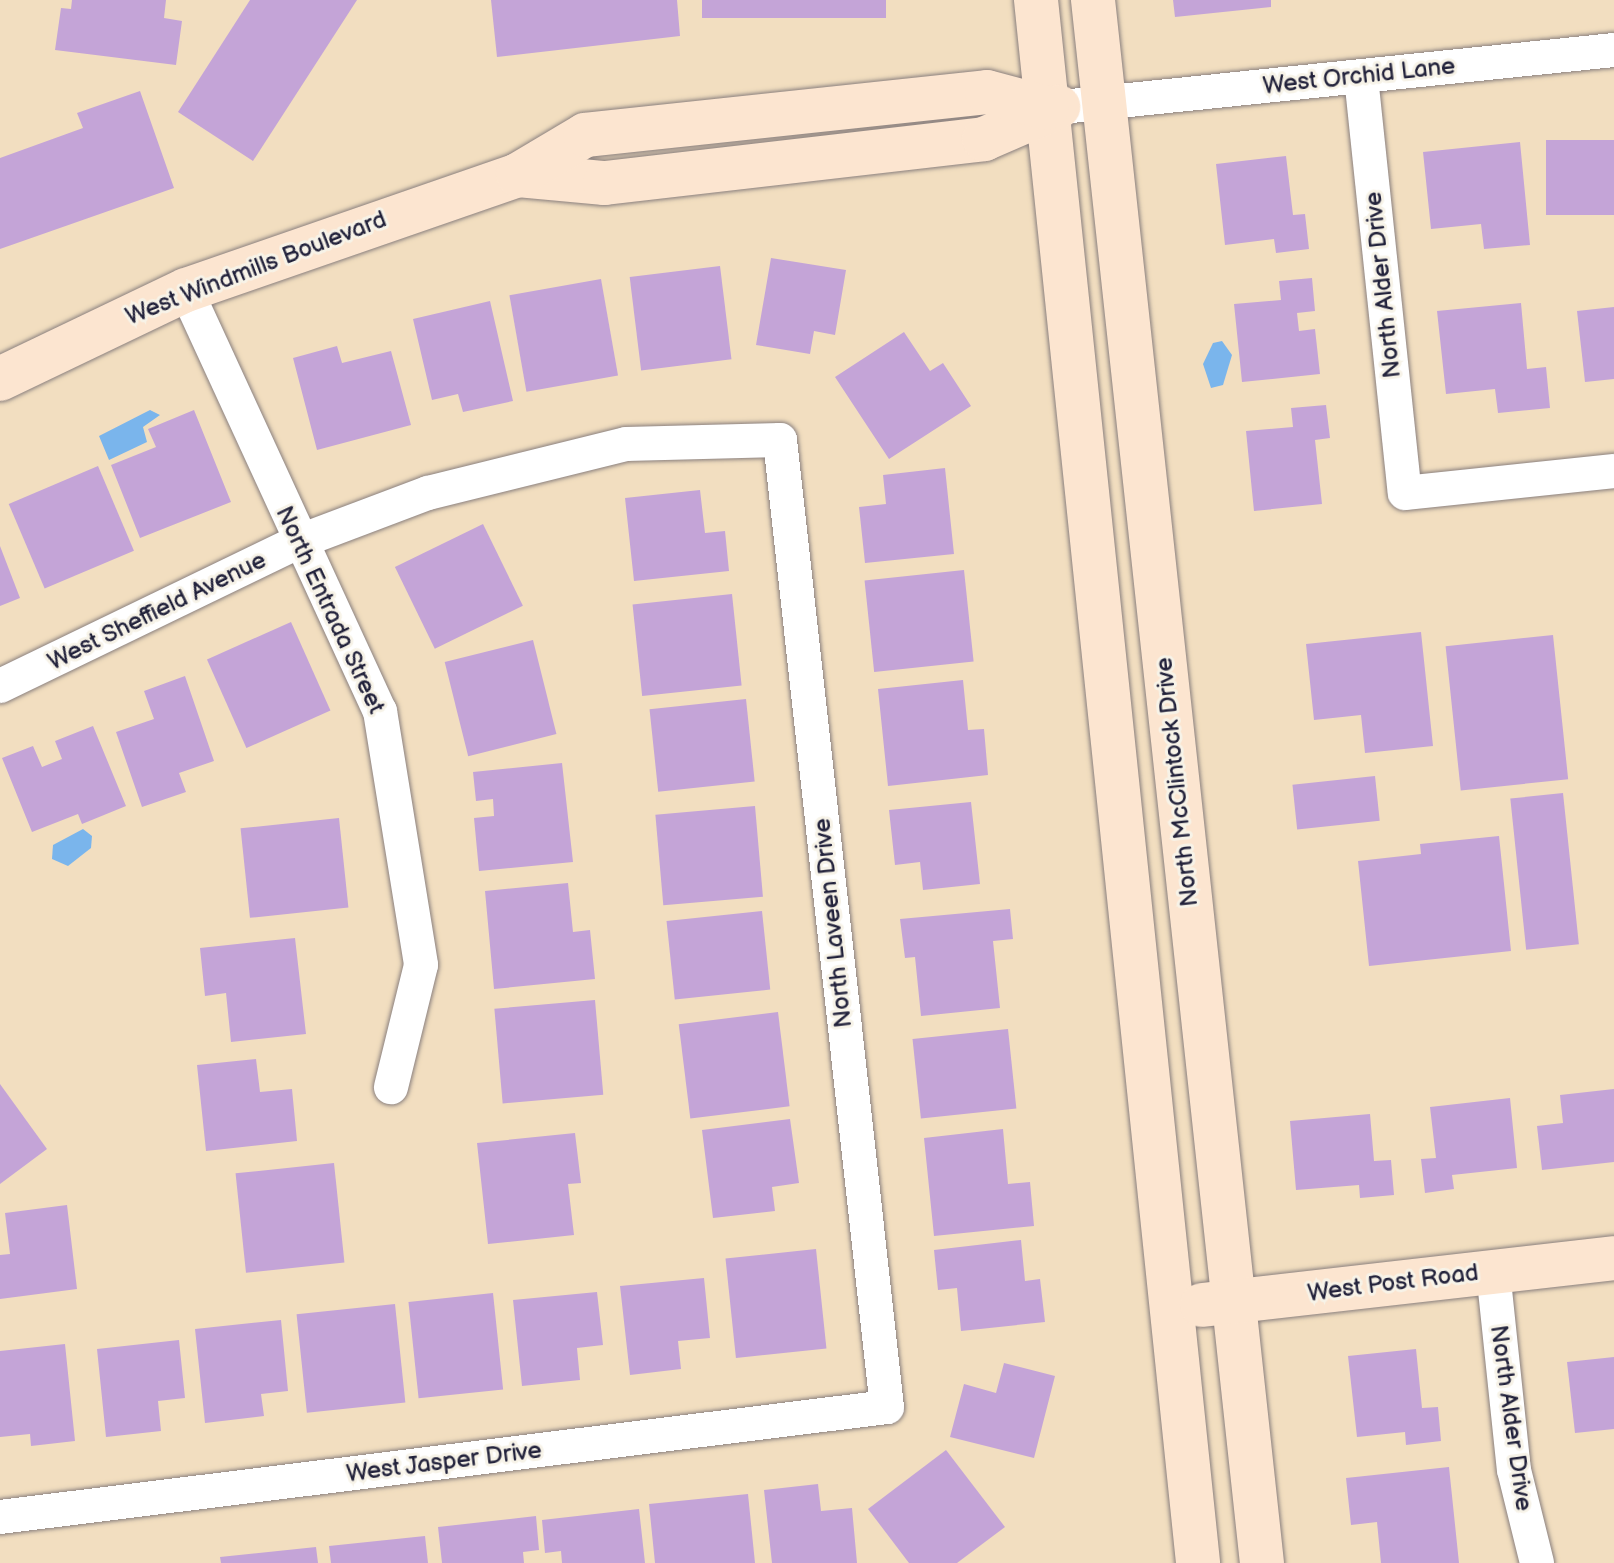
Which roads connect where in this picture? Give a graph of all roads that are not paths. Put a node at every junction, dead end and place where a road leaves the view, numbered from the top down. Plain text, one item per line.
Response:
1 (1036, 0) edge
2 (1093, 0) edge
3 (1614, 50) edge
4 (1361, 77) junction
5 (1074, 105) junction
6 (186, 290) junction
7 (0, 379) edge
8 (780, 440) joint
9 (1614, 471) edge
10 (298, 542) junction
11 (0, 686) edge
12 (391, 1087) dead end
13 (1614, 1258) edge
14 (1493, 1271) junction
15 (1230, 1301) junction
16 (1172, 1308) junction
17 (887, 1407) joint
18 (0, 1517) edge
19 (1198, 1563) edge
20 (1262, 1563) edge
21 (1537, 1563) edge

1 - 5 main road, North McClintock Drive
2 - 5 main road, North McClintock Drive
3 - 4 street, West Orchid Lane
4 - 5 street, West Orchid Lane
4 - 9 street, North Alder Drive
5 - 6 main road, West Windmills Boulevard
5 - 15 main road, North McClintock Drive
5 - 16 main road, North McClintock Drive
6 - 7 main road, West Windmills Boulevard
6 - 10 street, North Entrada Street
8 - 10 street, West Sheffield Avenue
8 - 17 street, North Laveen Drive
10 - 11 street, West Sheffield Avenue
10 - 12 street, North Entrada Street
13 - 14 main road, West Post Road
14 - 15 main road, West Post Road
14 - 21 street, North Alder Drive
15 - 16 main road, West Post Road
15 - 20 main road, North McClintock Drive
16 - 19 main road, North McClintock Drive
17 - 18 street, West Jasper Drive

